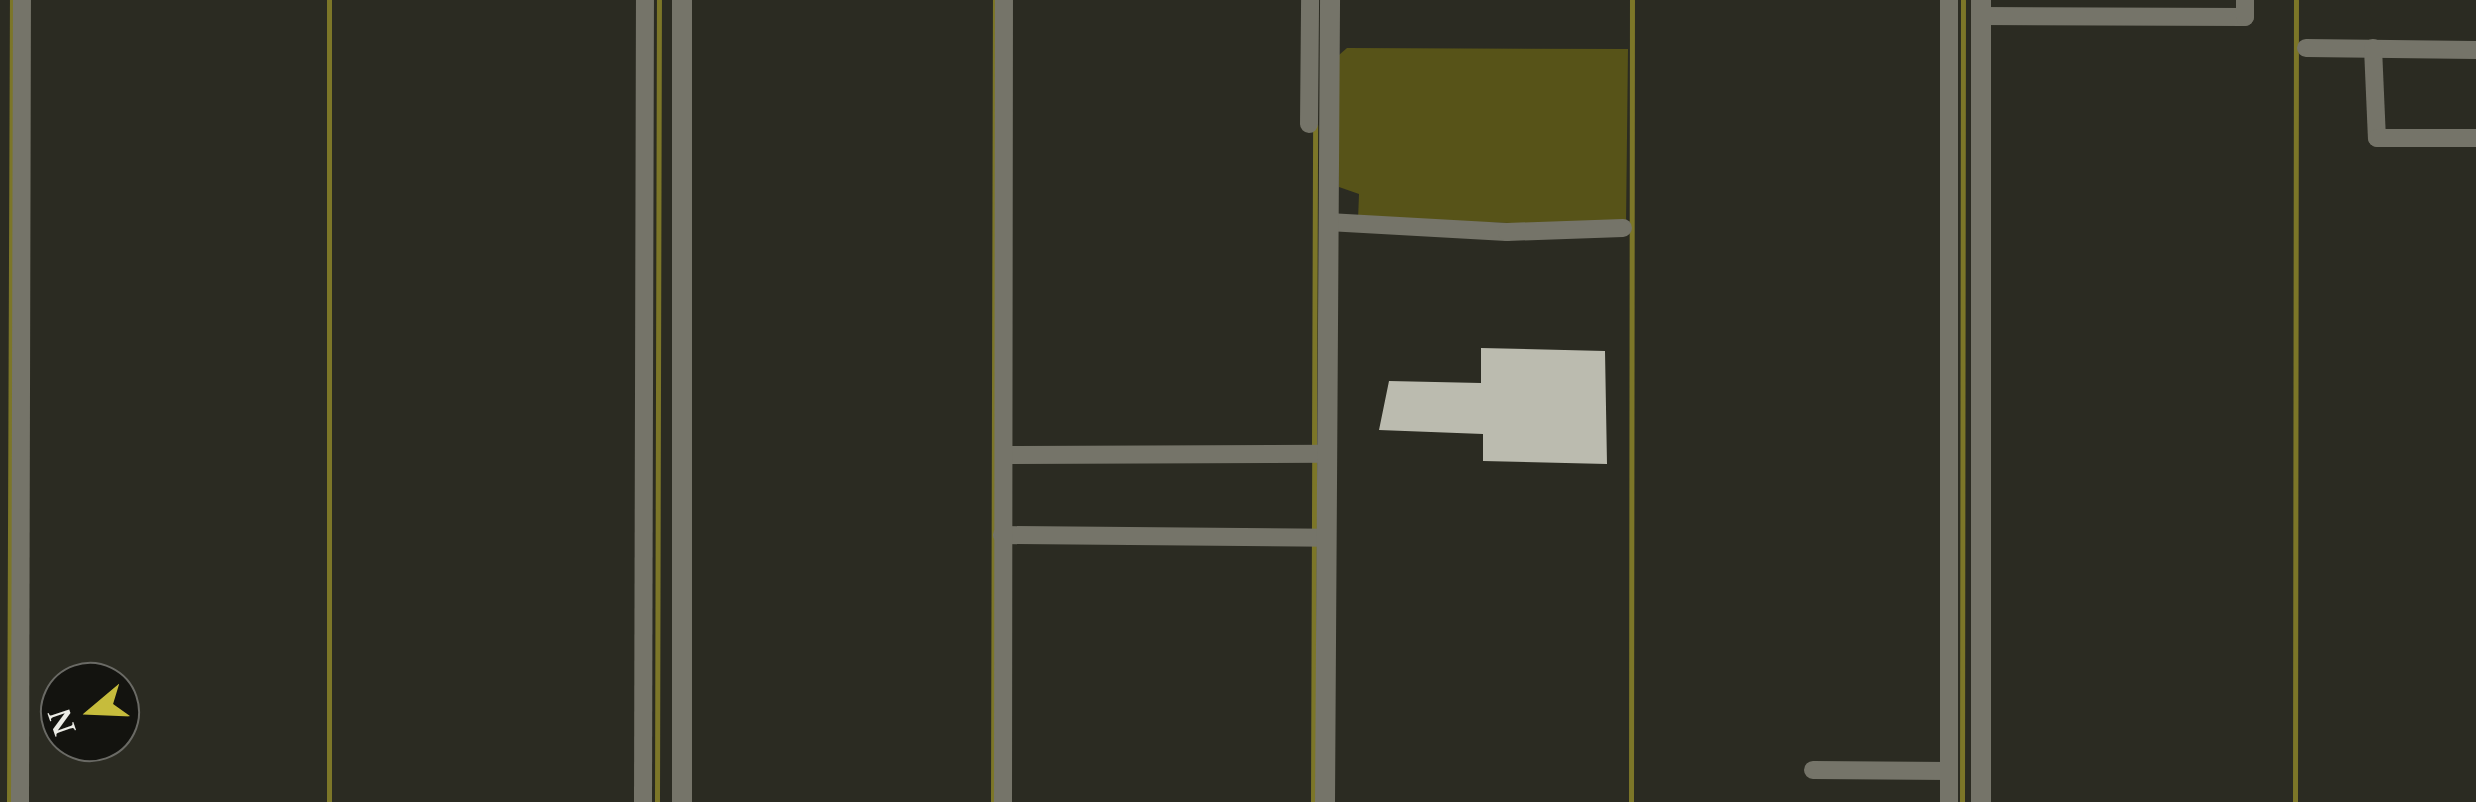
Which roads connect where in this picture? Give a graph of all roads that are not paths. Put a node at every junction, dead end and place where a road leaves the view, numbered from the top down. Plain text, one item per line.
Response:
1 (22, 0) edge
2 (645, 0) edge
3 (682, 0) edge
4 (1004, 0) edge
5 (1310, 0) edge
6 (1330, 0) edge
7 (1949, 0) edge
8 (2245, 0) edge
9 (1981, 8) edge
10 (2306, 48) dead end
11 (2373, 48) junction
12 (2476, 50) edge
13 (1318, 74) junction
14 (1964, 103) junction
15 (1309, 124) dead end
16 (2476, 138) edge
17 (1328, 222) junction
18 (1622, 228) dead end
19 (1964, 262) junction
20 (1963, 422) junction
21 (1318, 454) junction
22 (1004, 455) junction
23 (1002, 535) junction
24 (1318, 538) junction
25 (1964, 562) junction
26 (1961, 766) junction
27 (1814, 770) dead end
28 (20, 802) edge
29 (642, 802) edge
30 (682, 802) edge
31 (1003, 802) edge
32 (1325, 802) edge
33 (1949, 802) edge
34 (1981, 802) edge

1 - 28 street
2 - 29 street
3 - 30 street
4 - 22 street
5 - 13 street
6 - 13 street
7 - 14 street
8 - 9 street
9 - 14 street
10 - 11 street
11 - 12 street
11 - 16 street
13 - 15 street
13 - 17 street
14 - 19 street
14 - 19 street
17 - 18 street
17 - 21 street
19 - 20 street
19 - 20 street
20 - 25 street
20 - 25 street
21 - 22 street
21 - 24 street
22 - 23 street
23 - 24 street
23 - 31 street
24 - 32 street
25 - 26 street
25 - 26 street
26 - 27 street
26 - 33 street
26 - 34 street

